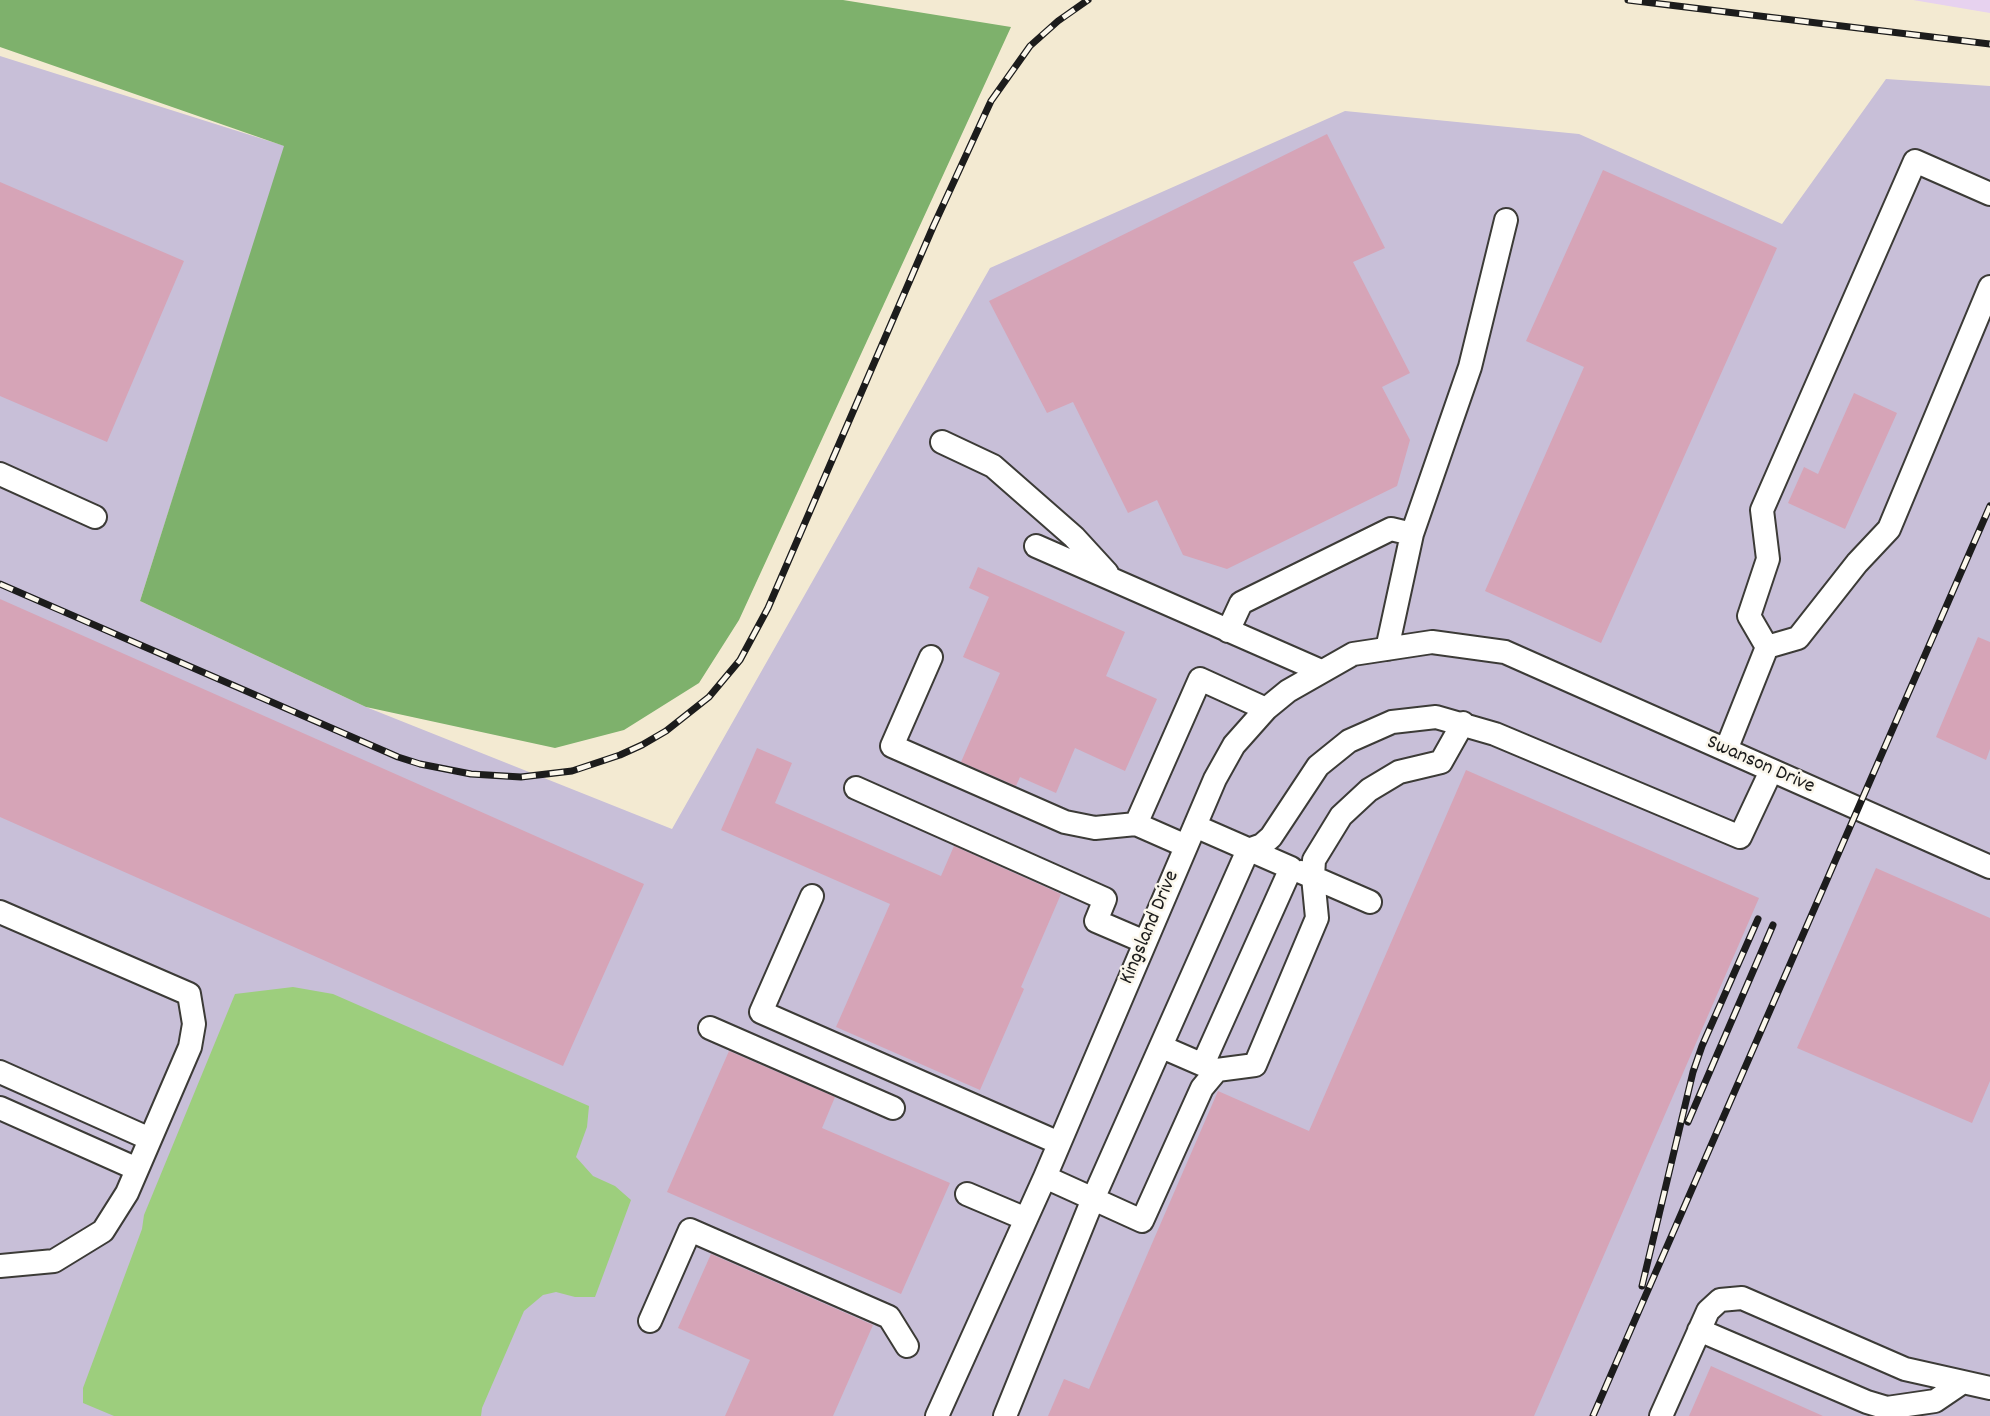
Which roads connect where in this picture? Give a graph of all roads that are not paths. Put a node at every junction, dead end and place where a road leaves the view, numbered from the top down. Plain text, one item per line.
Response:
1 (1990, 194) edge
2 (1506, 220) dead end
3 (1990, 288) edge
4 (942, 442) dead end
5 (0, 474) edge
6 (95, 517) dead end
7 (1412, 534) junction
8 (1036, 546) dead end
9 (1114, 581) junction
10 (1228, 631) junction
11 (1767, 647) junction
12 (1387, 649) junction
13 (931, 657) dead end
14 (1531, 663) joint
15 (1321, 671) junction
16 (1266, 709) junction
17 (1463, 723) junction
18 (1726, 750) junction
19 (1772, 771) junction
20 (856, 788) dead end
21 (1136, 824) junction
22 (1190, 836) junction
23 (1248, 850) junction
24 (1990, 867) edge
25 (1291, 868) junction
26 (1313, 877) junction
27 (812, 896) dead end
28 (1370, 902) dead end
29 (0, 912) edge
30 (1145, 942) junction
31 (710, 1028) dead end
32 (1162, 1047) junction
33 (1210, 1067) junction
34 (0, 1072) edge
35 (0, 1108) edge
36 (893, 1108) dead end
37 (150, 1139) junction
38 (1059, 1143) junction
39 (137, 1169) junction
40 (1045, 1177) junction
41 (967, 1194) dead end
42 (1093, 1199) junction
43 (1026, 1219) junction
44 (0, 1266) edge
45 (650, 1321) dead end
46 (1699, 1330) junction
47 (906, 1346) dead end
48 (1963, 1382) junction
49 (1990, 1388) edge
50 (937, 1416) edge
51 (1005, 1416) edge
52 (1661, 1416) edge

1 - 11 street
2 - 7 street
3 - 11 street
4 - 9 street
5 - 6 street
7 - 10 street
7 - 12 street
8 - 9 street
9 - 10 street
10 - 15 street
11 - 18 street
12 - 14 street, Kingsland Drive
12 - 15 street, Kingsland Drive
13 - 21 street
14 - 18 street, Swanson Drive
15 - 16 street, Kingsland Drive
16 - 21 street
16 - 22 street, Kingsland Drive
17 - 19 street
17 - 23 street
17 - 26 street
18 - 19 street, Swanson Drive
19 - 24 street, Swanson Drive
20 - 30 street
21 - 22 street
22 - 23 street
22 - 30 street, Kingsland Drive
23 - 25 street
23 - 32 street
25 - 26 street
25 - 33 street
26 - 28 street
26 - 33 street
27 - 38 street
29 - 37 street
30 - 38 street, Kingsland Drive
31 - 36 street
32 - 33 street
32 - 42 street
33 - 42 street
34 - 37 street
35 - 39 street
37 - 39 street
38 - 40 street, Kingsland Drive
39 - 44 street
40 - 42 street
40 - 43 street, Kingsland Drive
41 - 43 street
42 - 51 street
43 - 50 street, Kingsland Drive
45 - 47 street
46 - 48 street
46 - 48 street
46 - 52 street
48 - 49 street

